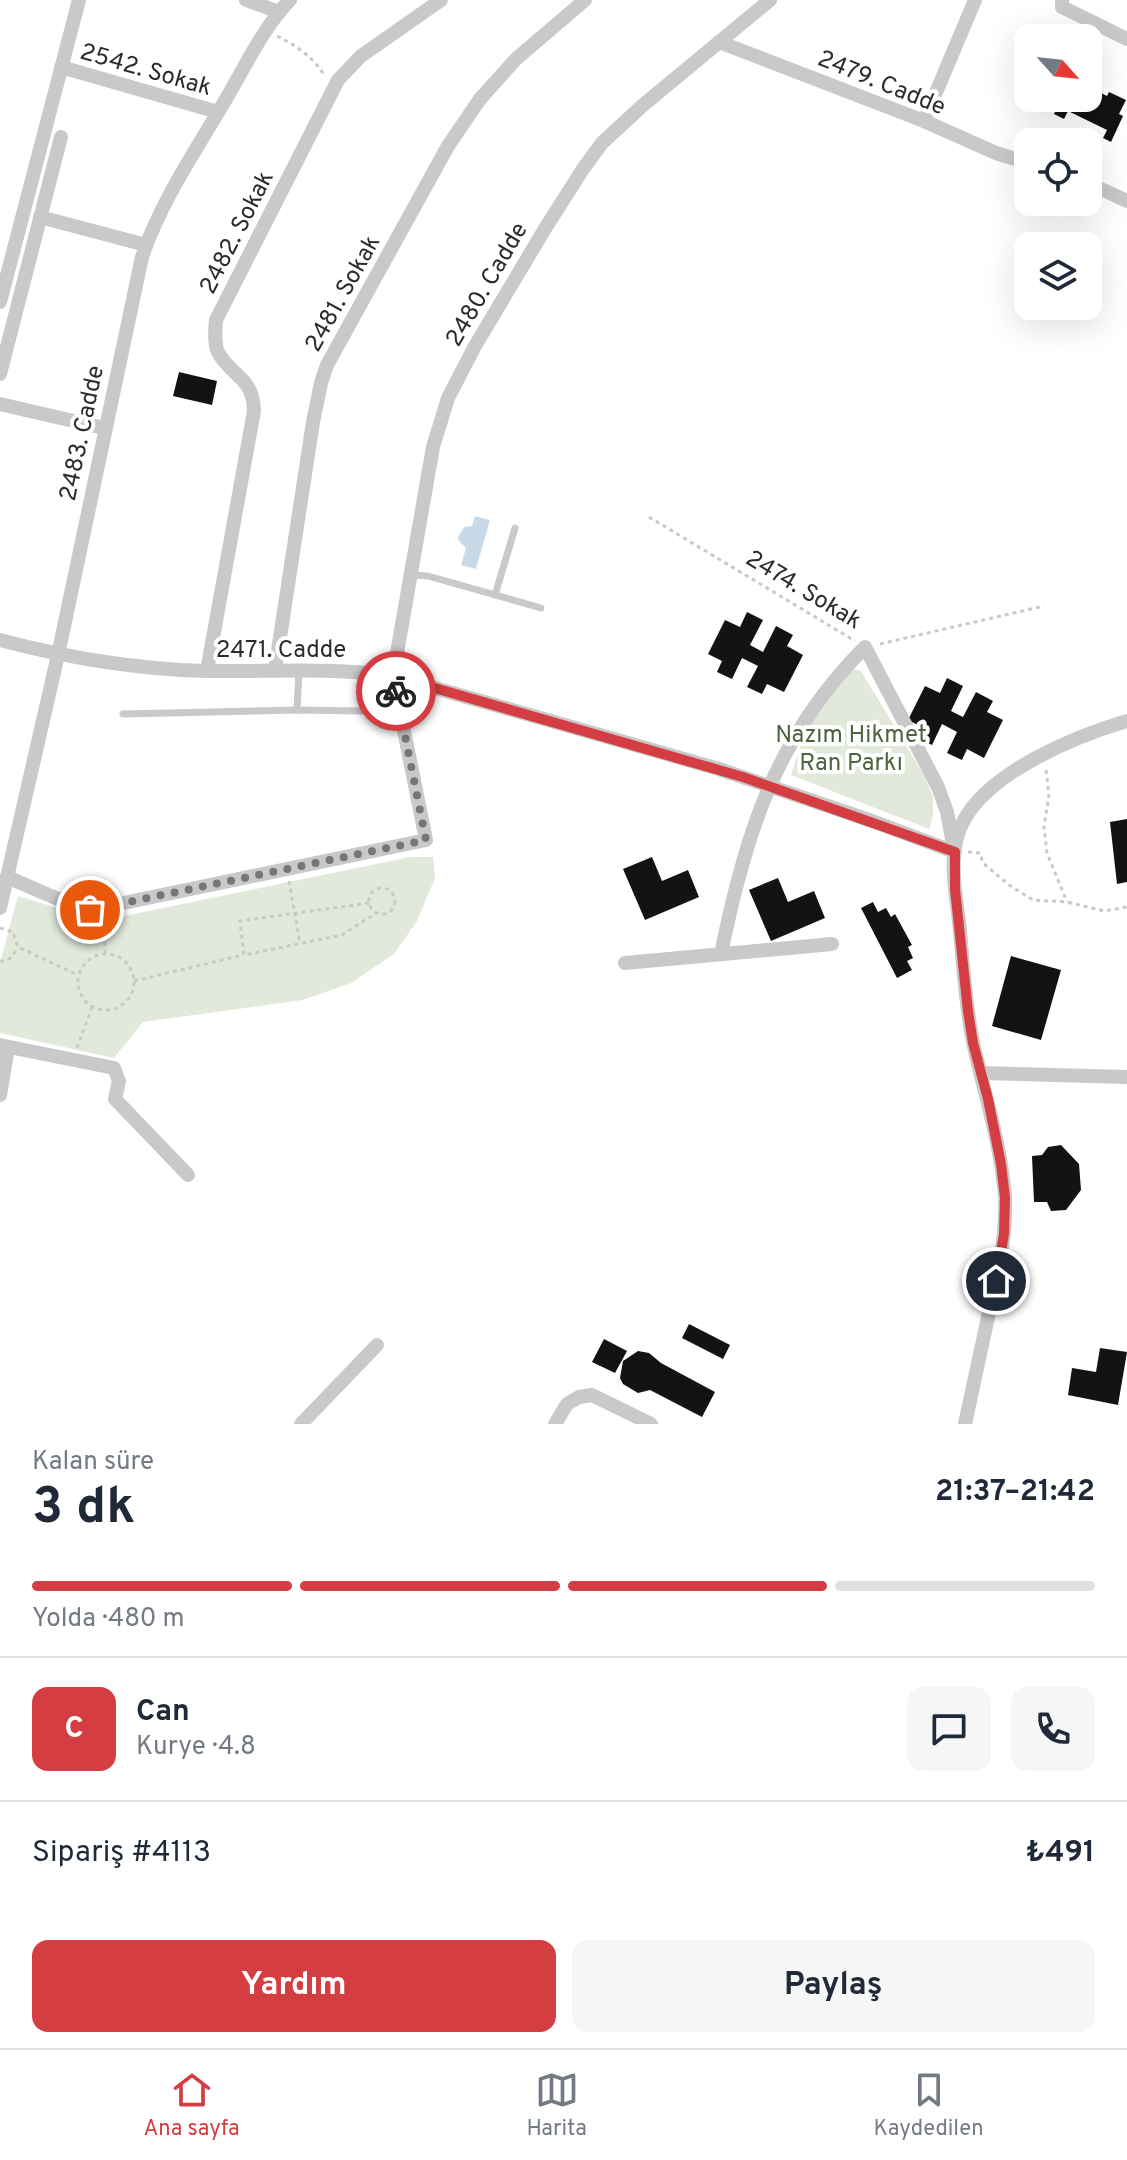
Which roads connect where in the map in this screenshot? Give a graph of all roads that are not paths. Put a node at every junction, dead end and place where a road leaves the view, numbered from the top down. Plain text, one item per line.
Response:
1 (79, 0) edge
2 (246, 0) edge
3 (290, 0) edge
4 (441, 0) edge
5 (585, 0) edge
6 (770, 0) edge
7 (975, 0) edge
8 (1062, 0) edge
9 (279, 12) junction
10 (1127, 39) edge
11 (719, 42) junction
12 (61, 67) junction
13 (218, 112) junction
14 (924, 121) junction
15 (61, 137) dead end
16 (1014, 159) edge
17 (1102, 189) edge
18 (1127, 201) edge
19 (40, 217) junction
20 (146, 245) junction
21 (11, 259) junction
22 (29, 263) junction
23 (0, 302) edge
24 (0, 374) edge
25 (0, 404) edge
26 (104, 428) junction
27 (515, 528) dead end
28 (412, 575) junction
29 (495, 595) junction
30 (541, 608) dead end
31 (0, 640) edge
32 (58, 655) junction
33 (275, 670) junction
34 (299, 670) junction
35 (207, 671) junction
36 (393, 676) junction
37 (297, 710) junction
38 (361, 711) dead end
39 (123, 714) dead end
40 (1127, 721) edge
41 (769, 786) junction
42 (955, 852) junction
43 (7, 877) junction
44 (0, 908) edge
45 (832, 944) dead end
46 (721, 954) junction
47 (625, 963) dead end
48 (4, 1046) edge
49 (982, 1073) junction
50 (1127, 1077) edge
51 (0, 1095) edge
52 (188, 1175) dead end
53 (377, 1345) dead end
54 (303, 1423) edge
55 (555, 1424) edge
56 (651, 1424) edge
57 (965, 1424) edge

1 - 12 street
2 - 9 street
3 - 9 street, 2483. Cadde
4 - 35 street, 2482. Sokak
5 - 33 street, 2481. Sokak
6 - 11 street, 2480. Cadde
7 - 14 street
8 - 10 street
9 - 13 street, 2483. Cadde
11 - 14 street, 2479. Cadde
11 - 28 street, 2480. Cadde
12 - 13 street, 2542. Sokak
12 - 21 street
13 - 20 street, 2483. Cadde
14 - 16 street, 2479. Cadde
15 - 19 street
17 - 18 street
19 - 20 street
19 - 22 street
20 - 26 street, 2483. Cadde
21 - 22 street
21 - 23 street
22 - 24 street
25 - 26 street
26 - 32 street, 2483. Cadde
27 - 29 lane
28 - 29 lane
28 - 36 street, 2480. Cadde
29 - 30 lane
31 - 32 street, 2471. Cadde
32 - 35 street, 2471. Cadde
32 - 43 street, 2483. Cadde
33 - 34 street, 2471. Cadde
33 - 35 street, 2471. Cadde
34 - 36 street, 2471. Cadde
34 - 37 lane
36 - 41 street, 2471. Cadde
36 - 43 street
37 - 38 lane
37 - 39 lane
40 - 42 street
41 - 42 street, 2471. Cadde
41 - 42 street
41 - 46 street
42 - 49 street
43 - 44 street, 2483. Cadde
45 - 46 street
46 - 47 street
48 - 51 street
48 - 52 street
49 - 50 street
49 - 57 street
53 - 54 street
55 - 56 street

